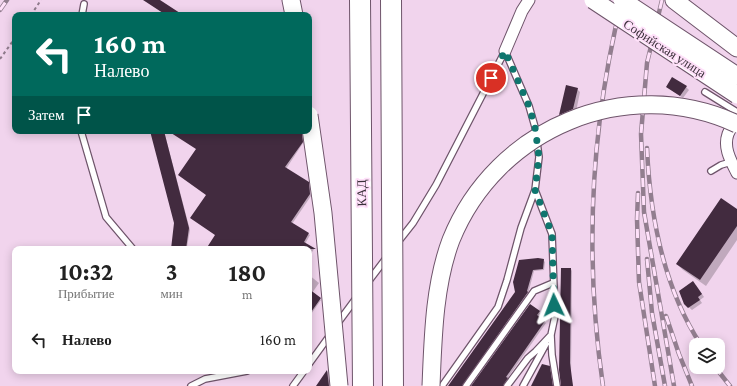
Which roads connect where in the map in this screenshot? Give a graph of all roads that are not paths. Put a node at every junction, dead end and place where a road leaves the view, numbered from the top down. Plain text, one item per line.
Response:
1 (291, 0) edge
2 (360, 0) edge
3 (391, 0) edge
4 (529, 0) edge
5 (593, 0) edge
6 (622, 0) edge
7 (674, 0) edge
8 (84, 4) dead end
9 (83, 12) edge
10 (293, 12) edge
11 (737, 48) edge
12 (505, 51) junction
13 (737, 76) edge
14 (705, 92) dead end
15 (737, 95) edge
16 (737, 112) edge
17 (737, 120) edge
18 (737, 124) edge
19 (82, 134) edge
20 (312, 134) edge
21 (731, 162) junction
22 (711, 171) dead end
23 (737, 173) edge
24 (535, 190) junction
25 (131, 246) edge
26 (553, 283) junction
27 (551, 335) junction
28 (312, 359) edge
29 (232, 374) edge
30 (302, 374) edge
31 (191, 386) edge
32 (293, 386) edge
33 (339, 386) edge
34 (363, 386) edge
35 (393, 386) edge
36 (431, 386) edge
37 (442, 386) edge
38 (466, 386) edge
39 (507, 386) edge
40 (523, 386) edge
41 (557, 386) edge

1 - 10 main road
2 - 34 highway, КАД, bridge
3 - 35 highway, bridge
4 - 12 street
5 - 15 main road, Софийская улица, bridge
6 - 13 main road, Софийская улица, bridge
7 - 11 main road
8 - 9 lane
12 - 24 lane
12 - 28 lane
14 - 16 lane
17 - 21 street
18 - 36 main road, bridge
19 - 25 lane
20 - 33 main road, bridge
21 - 22 lane
21 - 23 street
24 - 26 lane
24 - 37 lane
26 - 27 lane
26 - 38 lane
27 - 39 lane
27 - 40 lane
27 - 41 lane
29 - 31 lane
30 - 32 lane

